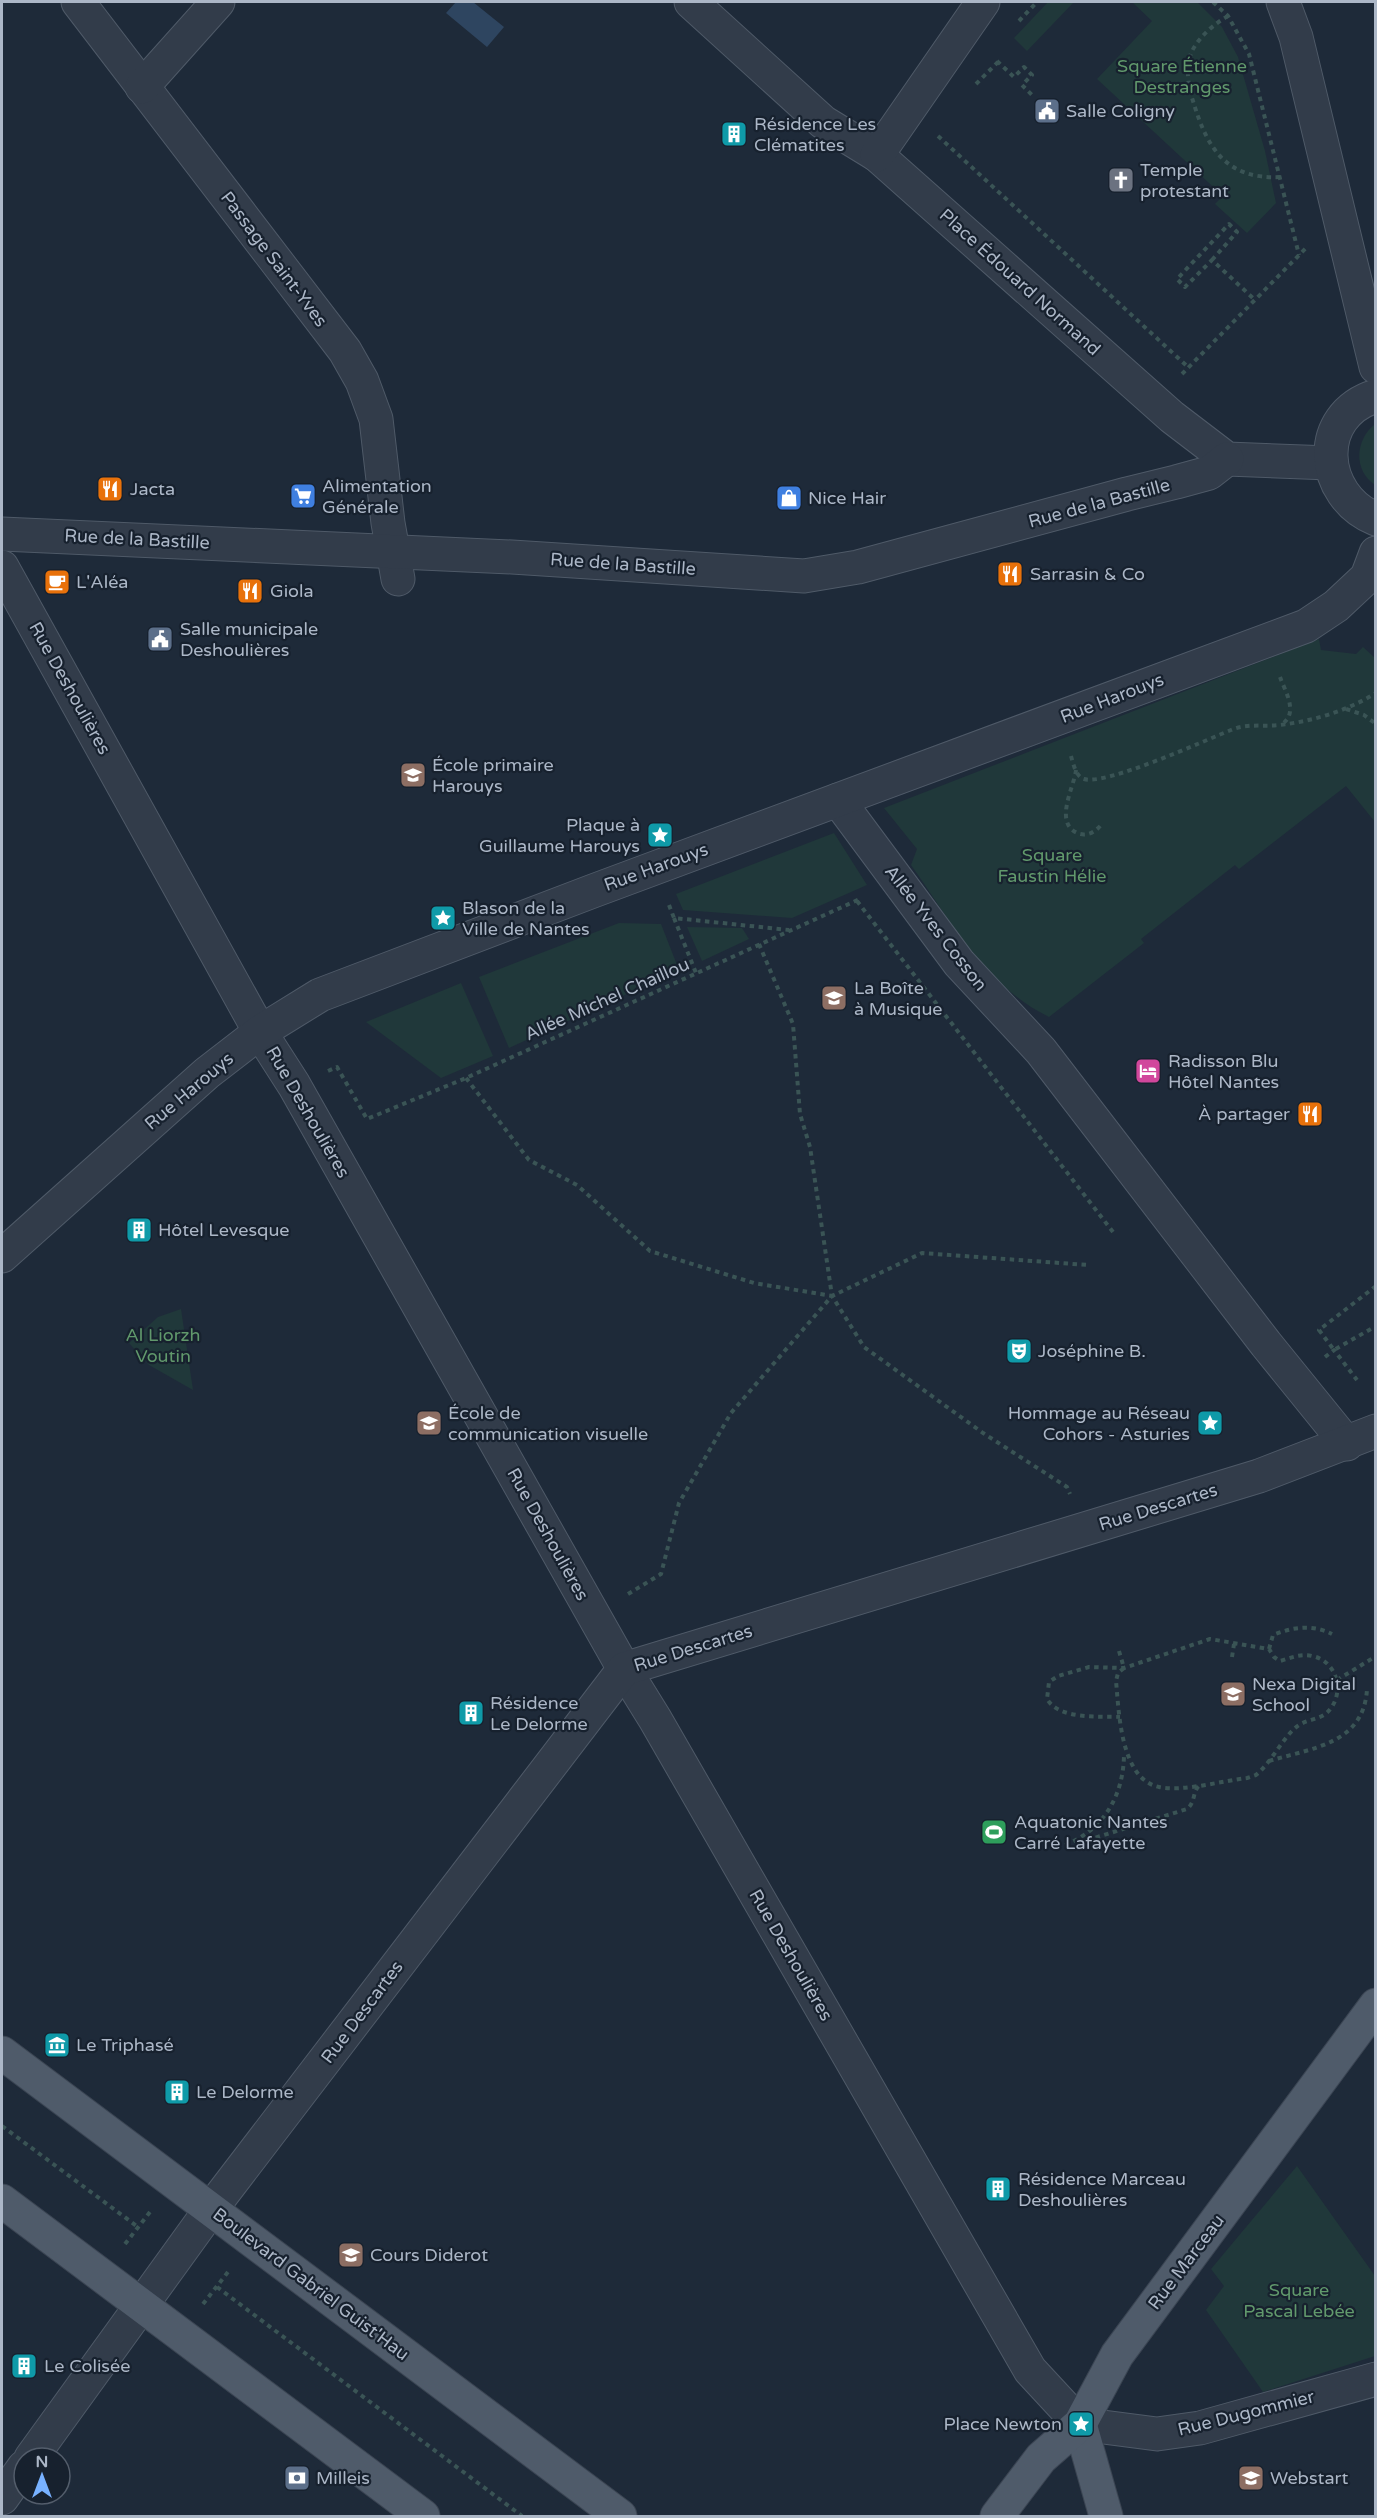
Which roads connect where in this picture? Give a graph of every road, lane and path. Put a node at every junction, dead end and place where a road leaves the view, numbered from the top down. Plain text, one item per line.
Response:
1 (78, 2) edge
2 (218, 2) edge
3 (691, 2) edge
4 (982, 2) edge
5 (1213, 2) edge
6 (1285, 2) edge
7 (1228, 16) junction
8 (993, 57) dead end
9 (998, 62) junction
10 (1014, 77) junction
11 (1022, 85) junction
12 (142, 87) junction
13 (969, 92) dead end
14 (1032, 95) dead end
15 (937, 128) dead end
16 (877, 155) junction
17 (1281, 177) junction
18 (1203, 243) dead end
19 (1310, 244) dead end
20 (1208, 247) junction
21 (1194, 253) dead end
22 (1299, 255) junction
23 (1198, 257) junction
24 (1212, 260) junction
25 (1255, 300) junction
26 (1376, 367) edge
27 (1376, 396) edge
28 (1227, 459) junction
29 (1330, 463) junction
30 (1376, 519) edge
31 (2, 534) edge
32 (395, 565) junction
33 (2, 567) edge
34 (1373, 572) edge
35 (1283, 672) dead end
36 (1376, 693) edge
37 (1345, 709) junction
38 (1057, 719) junction
39 (1376, 724) edge
40 (1278, 725) junction
41 (1076, 769) junction
42 (838, 800) junction
43 (1101, 825) dead end
44 (667, 901) dead end
45 (674, 918) junction
46 (790, 931) junction
47 (759, 944) junction
48 (696, 974) junction
49 (260, 1032) junction
50 (466, 1078) junction
51 (367, 1119) dead end
52 (1113, 1232) dead end
53 (2, 1256) edge
54 (1088, 1265) dead end
55 (1373, 1288) edge
56 (1376, 1294) edge
57 (832, 1296) junction
58 (1376, 1326) edge
59 (1334, 1350) junction
60 (1325, 1357) dead end
61 (1357, 1380) dead end
62 (1361, 1438) edge
63 (1082, 1530) junction
64 (594, 1616) junction
65 (1332, 1634) dead end
66 (1234, 1644) junction
67 (1269, 1649) junction
68 (1119, 1652) dead end
69 (1232, 1657) dead end
70 (1373, 1658) dead end
71 (1124, 1668) junction
72 (624, 1669) junction
73 (1337, 1680) junction
74 (1368, 1689) dead end
75 (1120, 1717) junction
76 (1124, 1749) junction
77 (1269, 1762) junction
78 (1204, 1784) junction
79 (1078, 1840) junction
80 (1065, 1845) dead end
81 (1376, 2005) edge
82 (2, 2053) edge
83 (2, 2126) edge
84 (174, 2181) junction
85 (2, 2201) edge
86 (211, 2209) junction
87 (138, 2227) junction
88 (252, 2240) junction
89 (100, 2275) junction
90 (217, 2287) junction
91 (141, 2306) junction
92 (180, 2334) junction
93 (1376, 2379) edge
94 (1080, 2424) junction
95 (40, 2446) edge
96 (12, 2484) edge
97 (2, 2498) edge
98 (423, 2517) edge
99 (522, 2517) edge
100 (620, 2517) edge
101 (996, 2517) edge
102 (1106, 2517) edge

1 - 12 street, Passage Saint-Yves
2 - 12 street
3 - 16 street, Place Édouard Normand
4 - 16 street
5 - 7 path
6 - 26 street
7 - 17 path
7 - 17 path
8 - 9 path
9 - 10 path
9 - 13 path
10 - 11 path
10 - 11 path
11 - 14 path
12 - 32 street, Passage Saint-Yves
15 - 25 path
16 - 28 street, Place Édouard Normand
17 - 22 path
18 - 20 path
19 - 22 path
20 - 23 path
20 - 24 path
21 - 23 path
22 - 25 path
23 - 24 path
24 - 25 path
27 - 29 street
28 - 29 street
28 - 32 street, Rue de la Bastille
29 - 30 street
31 - 32 street, Rue de la Bastille
33 - 49 street, Rue Deshoulières
34 - 38 street, Rue Harouys
35 - 40 path
36 - 37 path
37 - 39 path
37 - 40 path
38 - 41 path
38 - 42 street, Rue Harouys
40 - 41 path
41 - 43 path
42 - 49 street, Rue Harouys
42 - 62 street, Allée Yves Cosson
44 - 45 path
45 - 46 path
45 - 48 path
46 - 47 path, Allée Michel Chaillou
46 - 52 path, Allée Michel Chaillou
47 - 48 path, Allée Michel Chaillou
47 - 57 path
48 - 50 path, Allée Michel Chaillou
49 - 53 street, Rue Harouys
49 - 64 street, Rue Deshoulières
50 - 51 path, Allée Michel Chaillou
50 - 57 path
54 - 57 path
55 - 56 path
55 - 59 path
57 - 63 path
57 - 64 path
58 - 59 path
59 - 60 path
59 - 61 path
62 - 63 street, Rue Descartes
63 - 72 street, Rue Descartes
64 - 72 street, Rue Deshoulières
65 - 67 path
66 - 67 path
66 - 69 path
66 - 71 path
67 - 73 path
68 - 71 path
70 - 73 path
71 - 75 path
71 - 75 path
72 - 86 street, Rue Descartes
72 - 94 street, Rue Deshoulières
73 - 77 path
74 - 77 path
75 - 76 path
76 - 78 path
76 - 79 path
77 - 78 path
78 - 79 path
79 - 80 path
81 - 94 main road, Rue Marceau
82 - 84 main road, Boulevard Gabriel Guist'Hau
83 - 87 path
84 - 86 main road, Boulevard Gabriel Guist'Hau
84 - 87 path
85 - 89 main road
86 - 88 main road, Boulevard Gabriel Guist'Hau
86 - 91 street, Rue Descartes
87 - 89 path
88 - 90 path
88 - 100 main road, Boulevard Gabriel Guist'Hau
89 - 91 main road
90 - 92 path
90 - 99 path
91 - 92 main road
91 - 95 street, Rue Descartes
92 - 98 main road
93 - 94 street, Rue Dugommier
94 - 101 main road, Rue Marceau
94 - 102 main road
96 - 97 street

